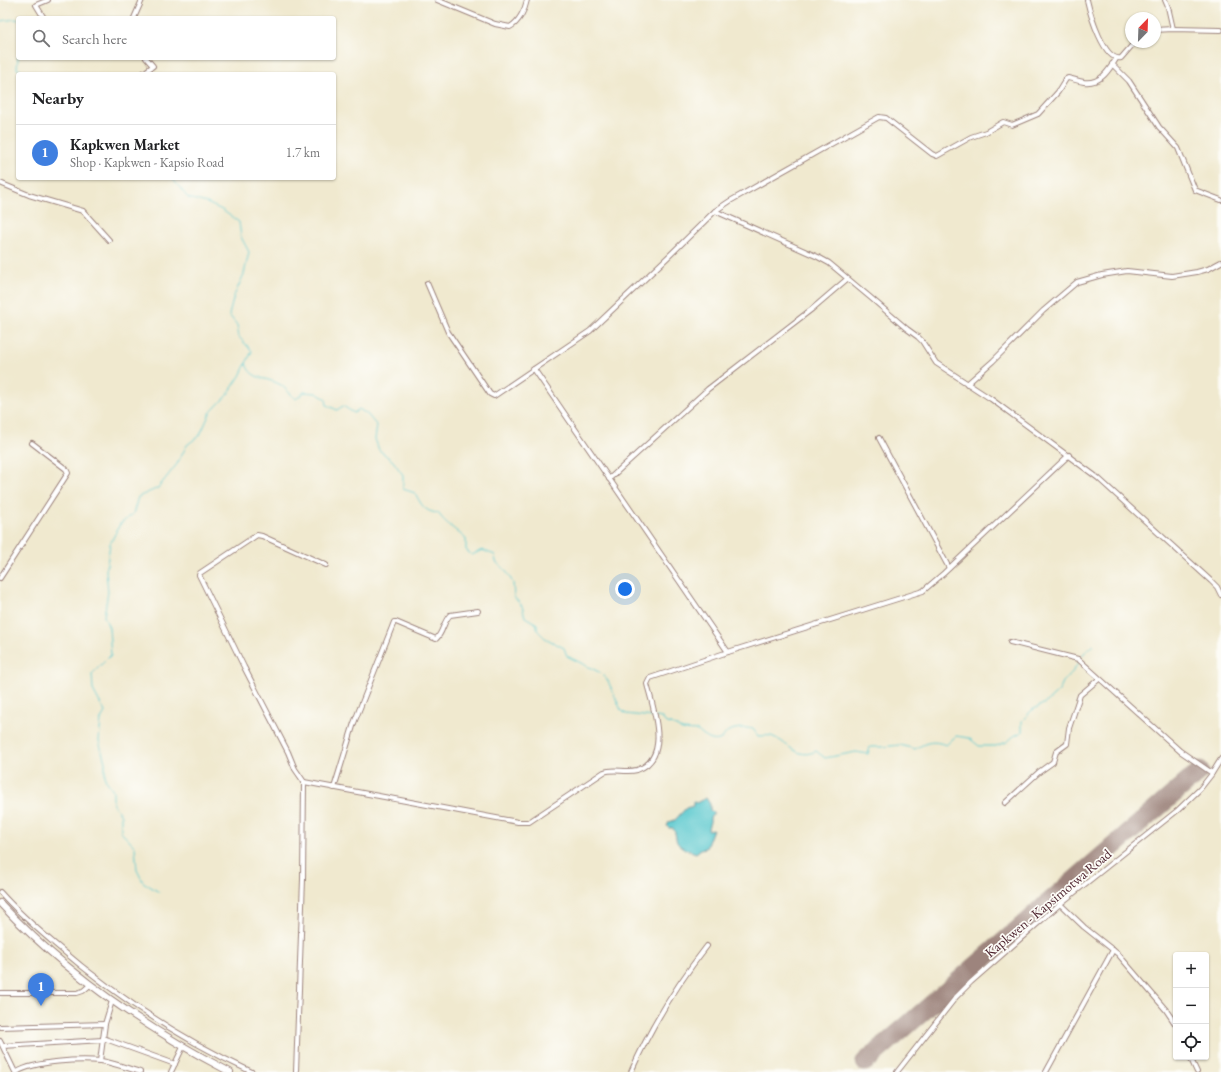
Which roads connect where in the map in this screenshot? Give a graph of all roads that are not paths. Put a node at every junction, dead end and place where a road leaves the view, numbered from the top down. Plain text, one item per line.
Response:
1 (48, 0) edge
2 (142, 0) edge
3 (437, 0) edge
4 (527, 0) edge
5 (1087, 0) edge
6 (1165, 0) edge
7 (43, 16) edge
8 (135, 16) edge
9 (1173, 29) junction
10 (1161, 30) edge
11 (1221, 30) edge
12 (1130, 48) edge
13 (1116, 59) junction
14 (148, 60) edge
15 (1112, 64) junction
16 (145, 72) edge
17 (0, 183) edge
18 (1221, 200) edge
19 (715, 211) junction
20 (109, 240) dead end
21 (1221, 262) edge
22 (847, 279) junction
23 (427, 283) dead end
24 (534, 369) junction
25 (967, 384) junction
26 (879, 438) dead end
27 (32, 443) dead end
28 (1069, 455) junction
29 (609, 479) junction
30 (326, 565) dead end
31 (949, 568) junction
32 (0, 578) edge
33 (1221, 595) edge
34 (478, 611) dead end
35 (1010, 642) dead end
36 (728, 652) junction
37 (1099, 679) junction
38 (1221, 759) edge
39 (1212, 773) junction
40 (304, 782) junction
41 (334, 788) junction
42 (1005, 803) dead end
43 (0, 892) edge
44 (0, 903) edge
45 (1060, 904) junction
46 (707, 946) dead end
47 (1113, 950) junction
48 (90, 984) junction
49 (0, 993) edge
50 (125, 999) junction
51 (112, 1001) junction
52 (120, 1007) junction
53 (105, 1024) junction
54 (1175, 1024) edge
55 (0, 1027) edge
56 (103, 1039) junction
57 (0, 1041) edge
58 (3, 1046) junction
59 (183, 1047) junction
60 (200, 1047) junction
61 (196, 1054) junction
62 (1191, 1060) edge
63 (100, 1061) junction
64 (175, 1064) junction
65 (16, 1072) edge
66 (140, 1072) edge
67 (171, 1072) edge
68 (230, 1072) edge
69 (252, 1072) edge
70 (296, 1072) edge
71 (631, 1072) edge
72 (897, 1072) edge
73 (1046, 1072) edge
74 (1197, 1072) edge

1 - 7 street
2 - 8 street
3 - 4 street
5 - 13 street
6 - 9 street
9 - 10 street
9 - 11 street
12 - 13 street
13 - 15 street
14 - 16 street
15 - 18 street
15 - 19 street
17 - 20 street
19 - 22 street
19 - 24 street
21 - 25 street
22 - 25 street
22 - 29 street
23 - 24 street
24 - 29 street
25 - 28 street
26 - 31 street
27 - 32 street
28 - 31 street
28 - 33 street
29 - 36 street
30 - 40 street
31 - 36 street
34 - 41 street
35 - 37 street
36 - 41 street
37 - 39 street
37 - 42 street
38 - 39 street, Kapkwen - Kapsimotwa Road
39 - 45 street, Kapkwen - Kapsimotwa Road
40 - 41 street
40 - 70 street
43 - 50 street
44 - 48 highway
45 - 47 street
45 - 72 street, Kapkwen - Kapsimotwa Road
46 - 71 street
47 - 54 street
47 - 73 street
48 - 49 street
48 - 51 highway
50 - 52 street
50 - 60 street
51 - 52 highway
51 - 53 street
52 - 59 highway
53 - 55 street
53 - 56 street
56 - 58 street
56 - 63 street
56 - 64 street
57 - 58 street
58 - 65 street
59 - 61 highway
59 - 64 street
60 - 61 street
60 - 69 street
61 - 68 highway
62 - 74 street
63 - 65 street
63 - 66 street
64 - 67 street

